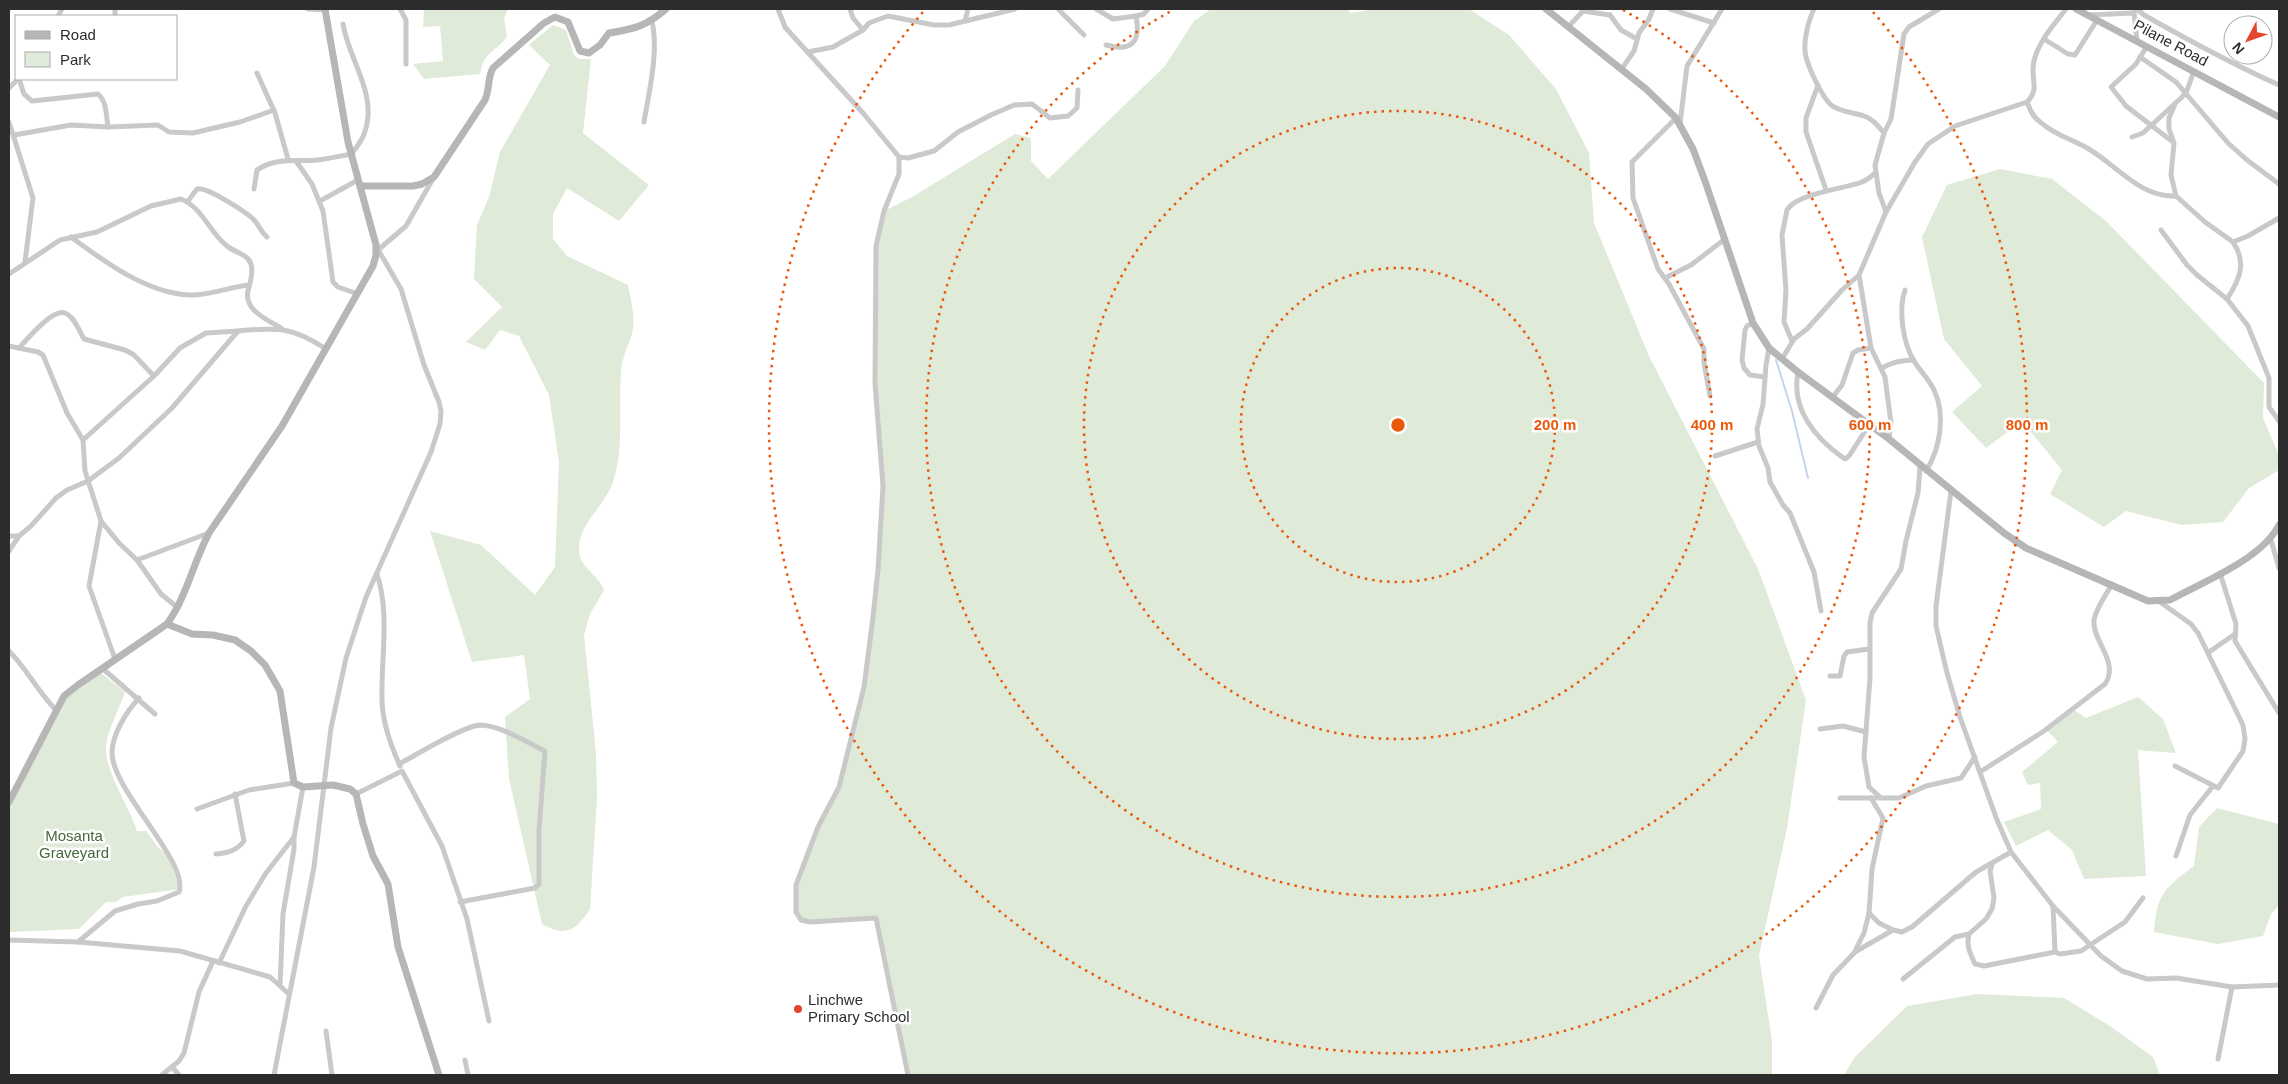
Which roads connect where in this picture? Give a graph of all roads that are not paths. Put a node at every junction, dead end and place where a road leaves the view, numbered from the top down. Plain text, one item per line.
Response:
1 (308, 9) edge
2 (325, 9) edge
3 (400, 9) edge
4 (666, 9) edge
5 (778, 9) edge
6 (850, 9) edge
7 (968, 9) edge
8 (1015, 9) edge
9 (1058, 9) edge
10 (1096, 9) edge
11 (1148, 9) edge
12 (1546, 9) edge
13 (1613, 9) edge
14 (1652, 9) edge
15 (1670, 9) edge
16 (1722, 9) edge
17 (1814, 9) edge
18 (1939, 9) edge
19 (2066, 9) edge
20 (2076, 9) edge
21 (2135, 10) edge
22 (1610, 15) junction
23 (2088, 15) junction
24 (1136, 16) junction
25 (2097, 20) junction
26 (652, 21) junction
27 (965, 21) junction
28 (1714, 23) junction
29 (343, 24) dead end
30 (1570, 26) junction
31 (863, 30) junction
32 (1084, 35) dead end
33 (1637, 39) junction
34 (2044, 39) junction
35 (2138, 41) junction
36 (1106, 45) dead end
37 (2147, 46) junction
38 (808, 52) junction
39 (2140, 57) junction
40 (406, 64) dead end
41 (1621, 70) junction
42 (2194, 71) junction
43 (257, 73) dead end
44 (19, 80) edge
45 (1818, 85) junction
46 (2279, 85) edge
47 (1078, 90) dead end
48 (2186, 93) junction
49 (2027, 102) junction
50 (2176, 104) junction
51 (274, 110) junction
52 (2279, 117) edge
53 (1678, 121) junction
54 (9, 122) edge
55 (644, 122) dead end
56 (2150, 126) junction
57 (108, 127) junction
58 (1884, 133) junction
59 (14, 136) junction
60 (2132, 137) dead end
61 (2174, 143) junction
62 (352, 154) junction
63 (899, 157) junction
64 (288, 160) junction
65 (296, 161) junction
66 (1875, 174) junction
67 (434, 177) junction
68 (359, 183) junction
69 (2279, 184) edge
70 (254, 190) dead end
71 (1826, 190) junction
72 (2176, 196) junction
73 (320, 201) junction
74 (188, 202) junction
75 (1886, 212) junction
76 (2279, 218) edge
77 (2161, 230) dead end
78 (71, 237) junction
79 (267, 237) dead end
80 (1725, 239) junction
81 (2233, 242) junction
82 (377, 248) junction
83 (25, 262) junction
84 (9, 274) edge
85 (1859, 275) junction
86 (1665, 278) junction
87 (249, 286) junction
88 (1905, 290) dead end
89 (358, 294) junction
90 (2227, 299) junction
91 (1754, 323) junction
92 (281, 328) junction
93 (238, 331) junction
94 (1792, 341) junction
95 (9, 346) edge
96 (19, 348) junction
97 (1769, 348) junction
98 (1871, 348) junction
99 (326, 349) junction
100 (1782, 359) junction
101 (1914, 360) junction
102 (1882, 368) junction
103 (1798, 372) junction
104 (154, 376) junction
105 (1764, 377) junction
106 (1710, 396) dead end
107 (1832, 398) junction
108 (2279, 421) edge
109 (1869, 425) junction
110 (1889, 439) junction
111 (83, 440) junction
112 (1758, 442) junction
113 (1715, 456) dead end
114 (1923, 469) junction
115 (88, 481) junction
116 (1950, 491) junction
117 (101, 521) junction
118 (2279, 526) edge
119 (208, 533) junction
120 (9, 536) edge
121 (19, 536) junction
122 (2271, 540) junction
123 (9, 551) edge
124 (137, 560) junction
125 (2279, 568) edge
126 (377, 573) junction
127 (2220, 573) junction
128 (2112, 584) junction
129 (2160, 602) junction
130 (178, 608) junction
131 (1821, 611) dead end
132 (167, 624) junction
133 (2235, 634) junction
134 (1869, 649) junction
135 (9, 651) edge
136 (2209, 652) junction
137 (14, 656) junction
138 (115, 659) junction
139 (9, 661) edge
140 (102, 668) junction
141 (1830, 676) dead end
142 (138, 698) junction
143 (56, 710) junction
144 (2279, 713) edge
145 (155, 714) dead end
146 (1820, 729) dead end
147 (1866, 732) junction
148 (1974, 757) junction
149 (399, 764) junction
150 (2175, 766) dead end
151 (402, 770) junction
152 (1980, 772) junction
153 (294, 783) junction
154 (324, 785) junction
155 (2213, 786) junction
156 (302, 787) junction
157 (235, 794) junction
158 (356, 794) junction
159 (1840, 798) dead end
160 (1871, 798) junction
161 (1880, 798) junction
162 (9, 802) edge
163 (196, 809) dead end
164 (294, 837) junction
165 (2011, 852) junction
166 (216, 854) dead end
167 (2176, 856) dead end
168 (1992, 864) junction
169 (2143, 898) dead end
170 (460, 902) junction
171 (2053, 906) junction
172 (1869, 913) junction
173 (1893, 930) junction
174 (1969, 934) junction
175 (9, 940) edge
176 (78, 942) junction
177 (2090, 945) junction
178 (1855, 952) junction
179 (2055, 952) junction
180 (216, 962) junction
181 (1904, 979) dead end
182 (280, 984) junction
183 (2279, 984) edge
184 (2232, 987) junction
185 (289, 994) junction
186 (1816, 1008) dead end
187 (489, 1020) dead end
188 (326, 1031) dead end
189 (2218, 1059) dead end
190 (465, 1060) dead end
191 (172, 1067) junction
192 (162, 1075) edge
193 (178, 1075) edge
194 (274, 1075) edge
195 (332, 1075) edge
196 (439, 1075) edge
197 (468, 1075) edge
198 (908, 1075) edge

1 - 2 street
2 - 62 street
3 - 40 street
4 - 26 street
5 - 38 street
6 - 31 street
7 - 27 street
8 - 27 street
9 - 32 street
10 - 24 street
11 - 24 street
12 - 30 street
13 - 22 street
14 - 33 street
15 - 28 street
16 - 28 street
17 - 45 street
18 - 58 street
19 - 34 street
20 - 23 street, Pilane Road
21 - 23 street
21 - 35 street
21 - 46 street
22 - 30 street
22 - 33 street
23 - 25 street, Pilane Road
24 - 36 street
25 - 34 street
25 - 35 street, Pilane Road
26 - 55 street
26 - 67 street
27 - 31 street
28 - 53 street
29 - 62 street
30 - 41 street
31 - 38 street
33 - 41 street
34 - 49 street
35 - 37 street, Pilane Road
37 - 39 street
37 - 42 street, Pilane Road
38 - 63 street
39 - 48 street
39 - 56 street
41 - 53 street
42 - 48 street
42 - 52 street, Pilane Road
43 - 51 street
44 - 57 street
45 - 58 street
45 - 71 street
47 - 63 street
48 - 50 street
48 - 69 street
49 - 72 street
49 - 75 street
50 - 56 street
50 - 61 street
51 - 57 street
51 - 64 street
53 - 80 street
53 - 86 street
54 - 59 street
56 - 60 street
56 - 61 street
57 - 59 street
58 - 66 street
59 - 83 street
61 - 72 street
62 - 65 street
62 - 68 street
63 - 198 street
64 - 65 street
64 - 70 street
65 - 73 street
66 - 71 street
66 - 75 street
67 - 68 street
67 - 82 street
68 - 73 street
68 - 82 street
71 - 94 street
72 - 81 street
73 - 89 street
74 - 78 street
74 - 79 street
74 - 87 street
75 - 85 street
76 - 81 street
77 - 90 street
78 - 83 street
78 - 87 street
80 - 86 street
80 - 91 street
81 - 90 street
82 - 89 street
82 - 126 street
83 - 84 street
85 - 94 street
85 - 98 street
86 - 106 street
87 - 92 street
88 - 101 street
89 - 99 street
90 - 108 street
91 - 97 street
91 - 105 street
92 - 93 street
92 - 99 street
93 - 104 street
93 - 115 street
94 - 100 street
95 - 96 street
96 - 104 street
96 - 111 street
97 - 100 street
97 - 105 street
98 - 102 street
98 - 107 street
99 - 119 street
100 - 103 street
101 - 102 street
101 - 114 street
102 - 110 street
103 - 107 street
103 - 109 street
104 - 111 street
105 - 112 street
107 - 109 street
109 - 110 street
110 - 114 street
111 - 115 street
112 - 113 street
112 - 131 street
114 - 116 street
114 - 134 street
115 - 117 street
115 - 121 street
116 - 128 street
116 - 148 street
117 - 124 street
117 - 138 street
118 - 122 street
119 - 124 street
119 - 130 street
120 - 121 street
121 - 123 street
122 - 125 street
122 - 127 street
124 - 130 street
126 - 149 street
126 - 154 street
127 - 129 street
127 - 133 street
128 - 129 street
128 - 152 street
129 - 136 street
130 - 132 street
132 - 138 street
132 - 153 street
133 - 136 street
133 - 144 street
134 - 141 street
134 - 147 street
135 - 137 street
136 - 155 street
137 - 139 street
137 - 143 street
138 - 140 street
140 - 142 street
140 - 143 street
142 - 145 street
142 - 176 street
143 - 162 street
146 - 147 street
147 - 161 street
148 - 152 street
148 - 161 street
149 - 151 street
149 - 170 street
150 - 155 street
151 - 158 street
151 - 170 street
152 - 165 street
153 - 156 street
153 - 157 street
154 - 156 street
154 - 158 street
154 - 185 street
155 - 167 street
156 - 164 street
157 - 163 street
157 - 166 street
158 - 196 street
159 - 160 street
160 - 161 street
160 - 172 street
164 - 180 street
164 - 182 street
165 - 168 street
165 - 171 street
168 - 173 street
168 - 174 street
169 - 177 street
170 - 187 street
171 - 177 street
171 - 179 street
172 - 173 street
172 - 178 street
173 - 178 street
174 - 179 street
174 - 181 street
175 - 176 street
176 - 180 street
177 - 179 street
177 - 184 street
178 - 186 street
180 - 182 street
180 - 191 street
182 - 185 street
183 - 184 street
184 - 189 street
185 - 194 street
188 - 195 street
190 - 197 street
191 - 192 street
191 - 193 street

